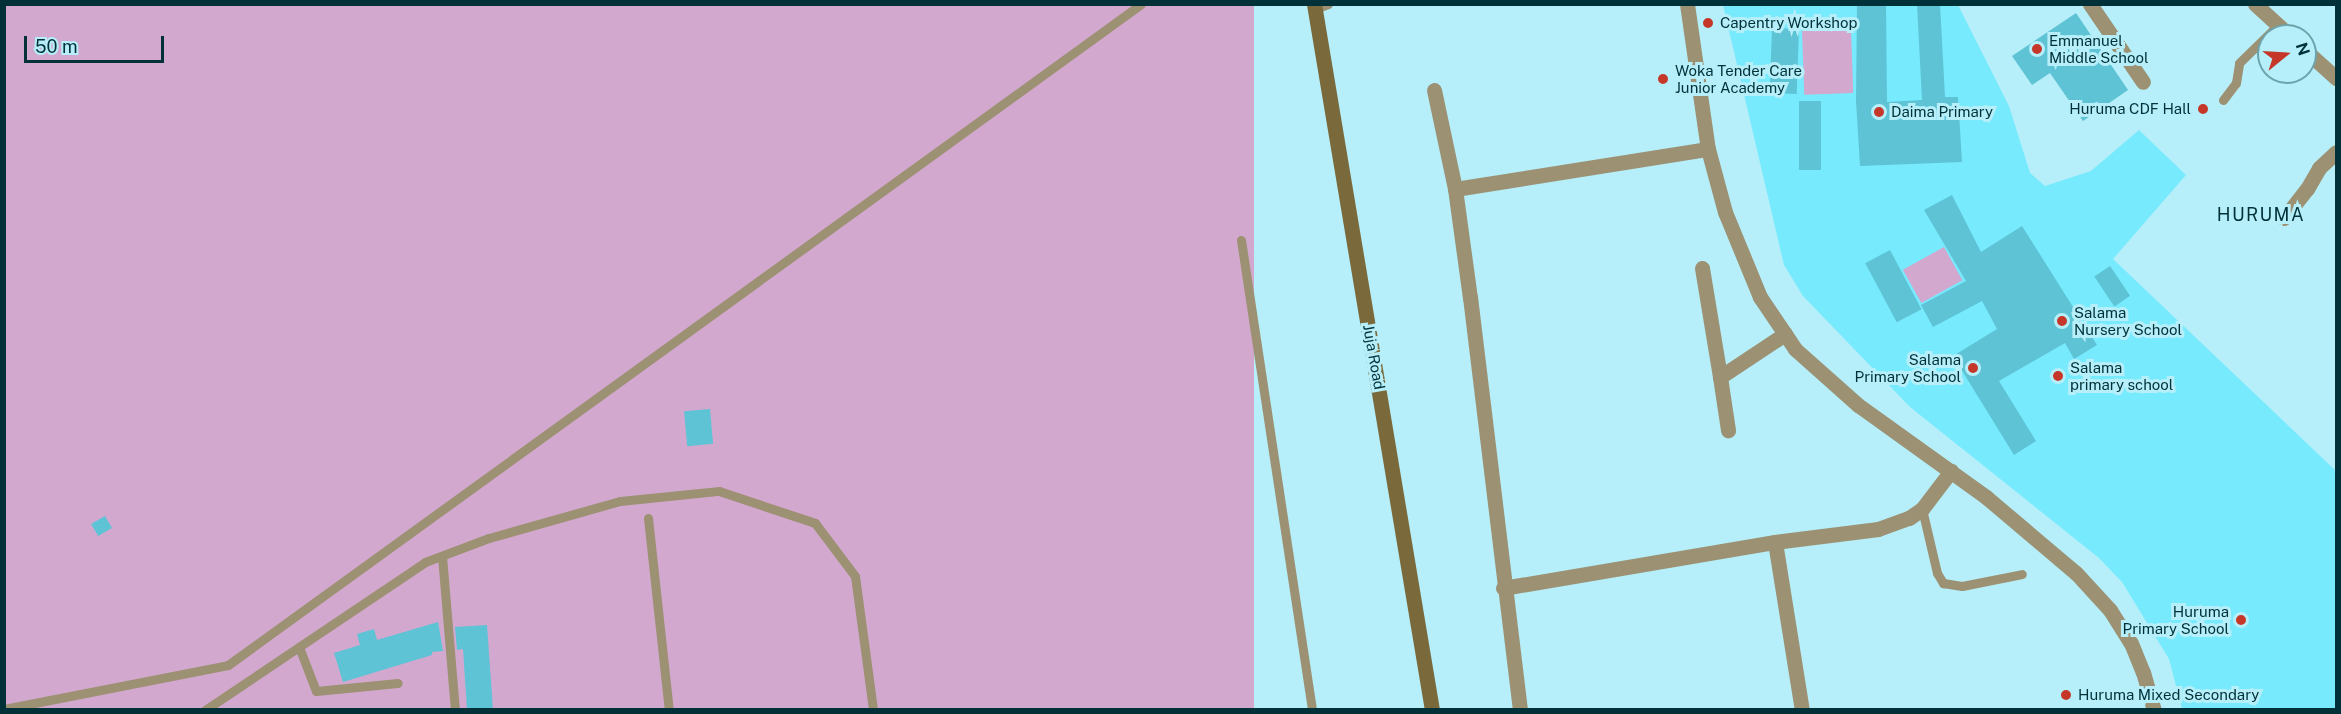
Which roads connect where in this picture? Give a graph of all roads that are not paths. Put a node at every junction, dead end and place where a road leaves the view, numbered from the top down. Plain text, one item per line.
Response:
1 (1141, 4) edge
2 (1687, 4) edge
3 (2090, 4) edge
4 (2255, 4) edge
5 (1319, 6) edge
6 (2277, 24) edge
7 (2257, 45) edge
8 (2317, 60) edge
9 (2337, 78) edge
10 (2144, 82) dead end
11 (1434, 90) dead end
12 (2223, 100) dead end
13 (1708, 149) junction
14 (2337, 152) edge
15 (1455, 189) junction
16 (2284, 218) dead end
17 (1240, 240) dead end
18 (1701, 268) dead end
19 (1785, 334) junction
20 (1720, 377) junction
21 (1728, 430) dead end
22 (1951, 471) junction
23 (1922, 509) junction
24 (648, 518) dead end
25 (1775, 542) junction
26 (442, 556) junction
27 (2022, 574) dead end
28 (1503, 588) junction
29 (299, 647) junction
30 (398, 683) dead end
31 (4, 709) edge
32 (206, 710) edge
33 (455, 710) edge
34 (669, 710) edge
35 (873, 710) edge
36 (1312, 710) edge
37 (1432, 710) edge
38 (1520, 710) edge
39 (1802, 710) edge
40 (2154, 710) edge

1 - 31 lane
2 - 13 street
3 - 10 street
4 - 6 street
5 - 37 main road, Juja Road
7 - 12 lane
8 - 9 street
11 - 15 street
13 - 15 street
13 - 19 street
14 - 16 street
15 - 28 street
17 - 36 lane
18 - 20 street
19 - 20 street
19 - 22 street
20 - 21 street
22 - 23 street
22 - 40 street
23 - 25 street
23 - 27 lane
24 - 34 lane
25 - 28 street
25 - 39 street
26 - 29 lane
26 - 33 lane
26 - 35 lane
28 - 38 street
29 - 30 lane
29 - 32 lane

